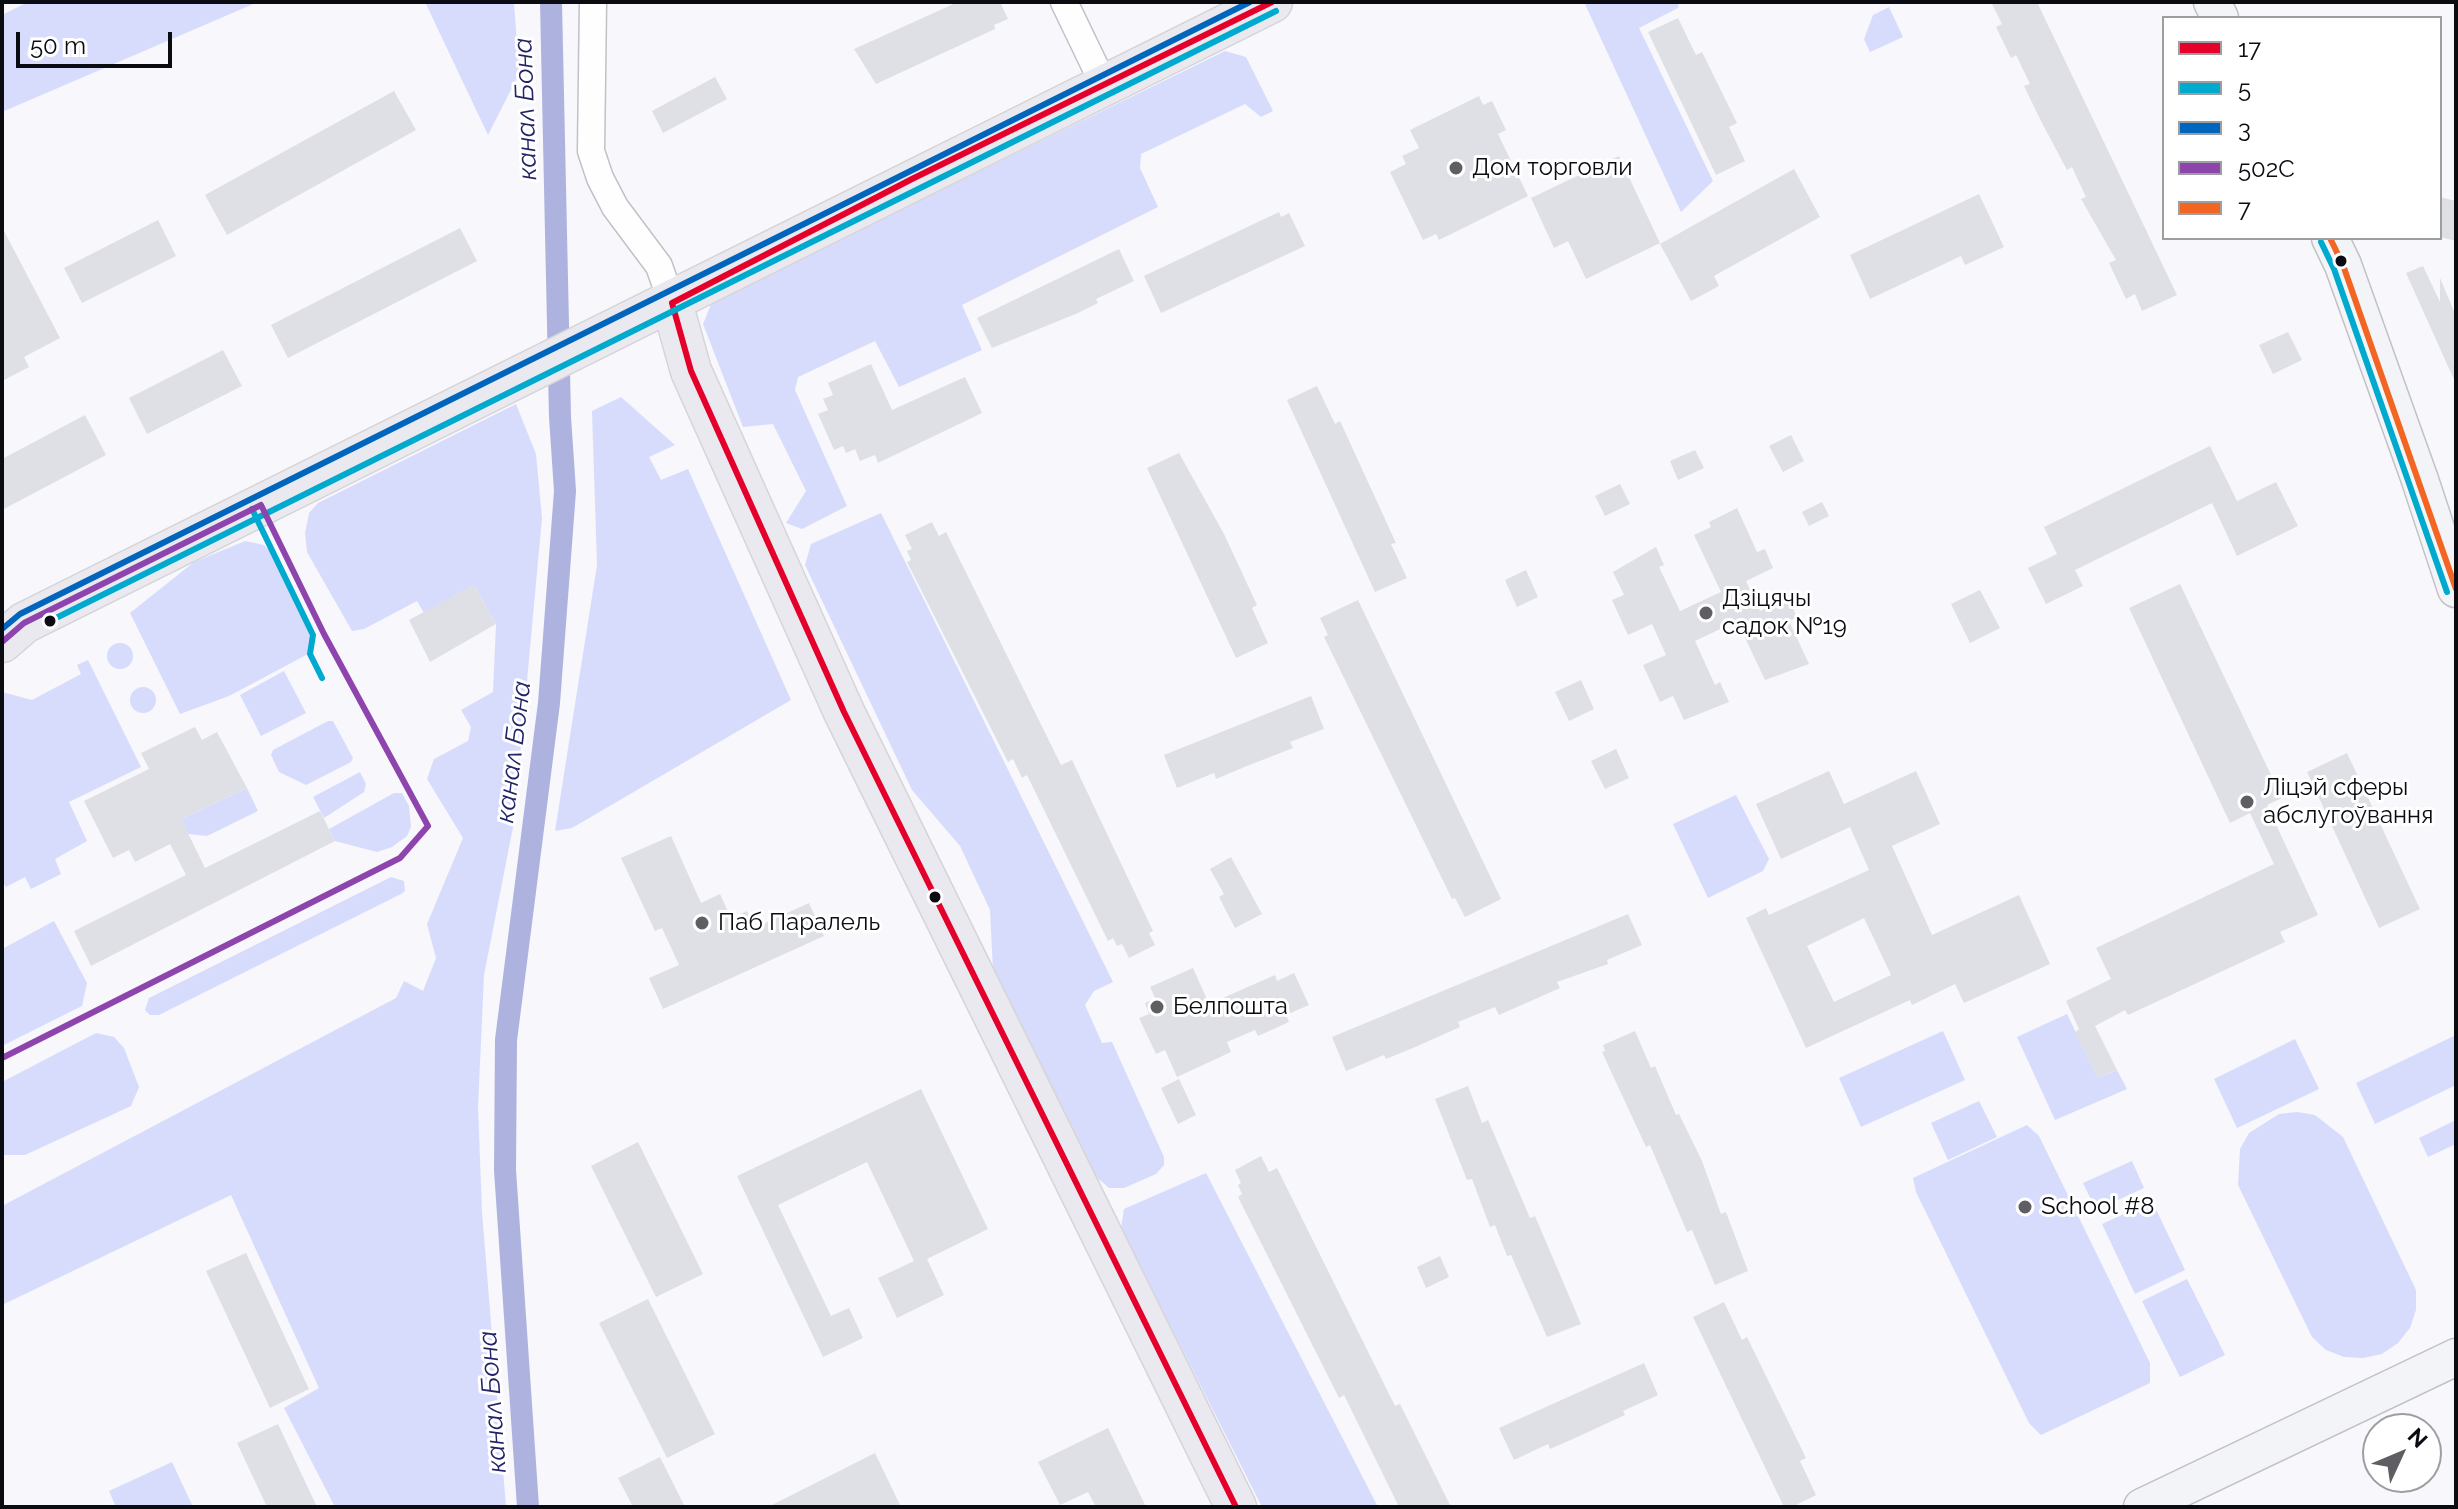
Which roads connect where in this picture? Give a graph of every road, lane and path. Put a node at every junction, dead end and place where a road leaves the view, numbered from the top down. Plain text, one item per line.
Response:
1 (593, 2) edge
2 (1064, 2) edge
3 (1272, 2) edge
4 (1104, 85) junction
5 (2331, 240) edge
6 (672, 303) junction
7 (2456, 589) edge
8 (9, 631) edge
9 (2456, 1357) edge
10 (1236, 1507) edge
11 (2142, 1507) edge

1 - 6 street
2 - 4 street
3 - 4 main road
4 - 6 main road
5 - 7 street
6 - 8 main road
6 - 10 main road
9 - 11 street

